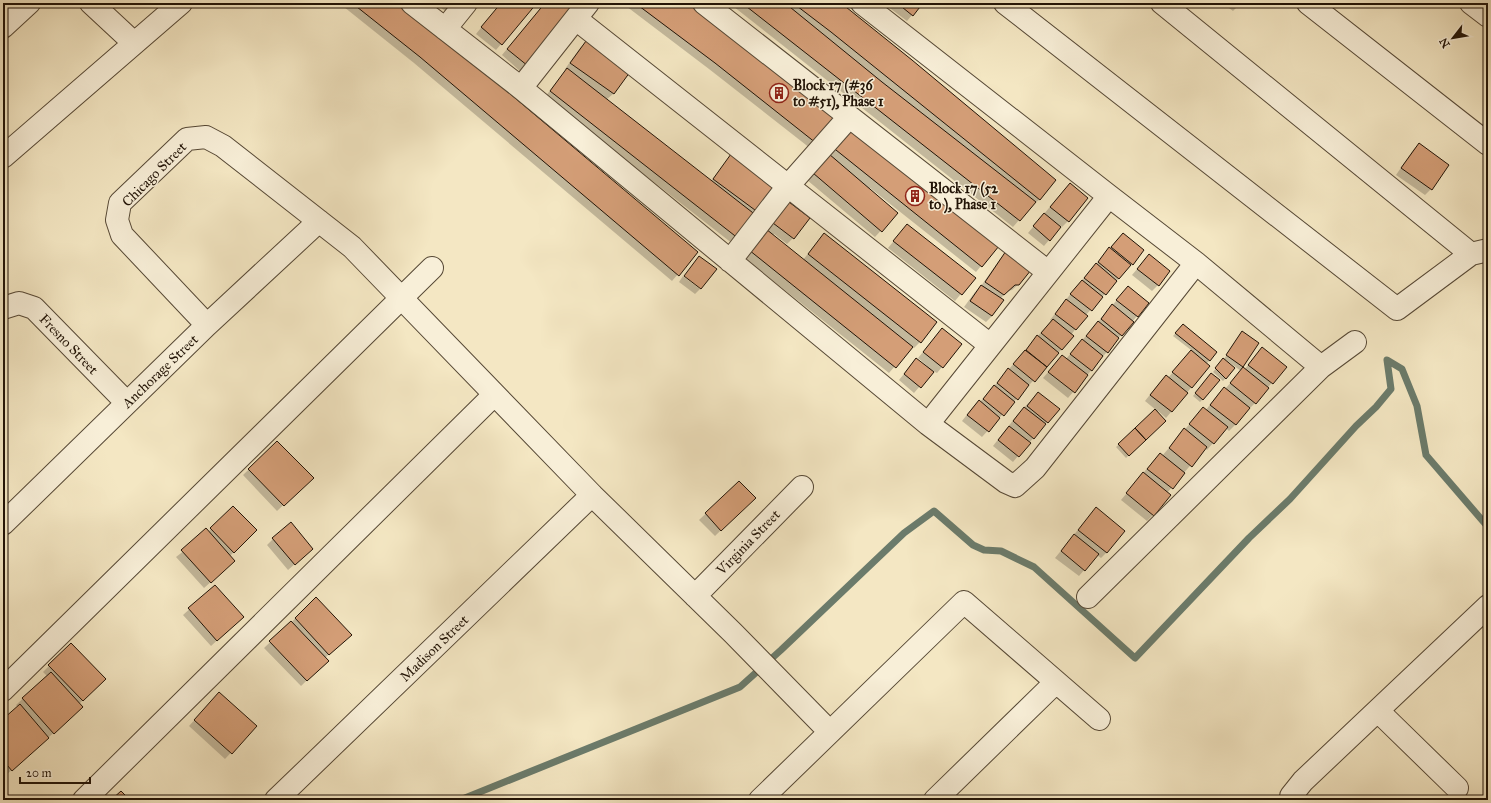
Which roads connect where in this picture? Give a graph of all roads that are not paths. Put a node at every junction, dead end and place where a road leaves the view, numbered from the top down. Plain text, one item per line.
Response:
1 (29, 3) edge
2 (91, 3) edge
3 (181, 3) edge
4 (412, 3) edge
5 (466, 3) edge
6 (704, 3) edge
7 (862, 3) edge
8 (1005, 3) edge
9 (1162, 3) edge
10 (1308, 3) edge
11 (1471, 3) edge
12 (582, 11) edge
13 (1488, 16) edge
14 (3, 27) edge
15 (445, 28) junction
16 (134, 43) junction
17 (521, 88) junction
18 (849, 117) junction
19 (1488, 144) edge
20 (3, 157) edge
21 (788, 186) junction
22 (1108, 196) junction
23 (319, 221) junction
24 (1480, 252) edge
25 (730, 261) junction
26 (1196, 263) junction
27 (432, 268) dead end
28 (1048, 272) junction
29 (401, 299) junction
30 (3, 308) edge
31 (207, 325) junction
32 (1355, 342) dead end
33 (990, 345) junction
34 (1321, 368) junction
35 (494, 395) junction
36 (127, 403) junction
37 (928, 424) junction
38 (802, 487) dead end
39 (592, 495) junction
40 (3, 524) edge
41 (695, 596) junction
42 (1088, 597) dead end
43 (1488, 606) edge
44 (1056, 682) junction
45 (3, 690) edge
46 (1378, 711) junction
47 (1099, 719) dead end
48 (830, 732) junction
49 (1457, 788) dead end
50 (84, 800) edge
51 (276, 800) edge
52 (760, 800) edge
53 (935, 800) edge
54 (1291, 800) edge

1 - 14 street
2 - 16 street
3 - 16 street
4 - 15 street
5 - 15 street
6 - 18 street
7 - 22 street
8 - 24 street
9 - 24 street
10 - 19 street
11 - 13 street
12 - 17 street
12 - 21 street
15 - 17 street
16 - 20 street
17 - 25 street
18 - 21 street
18 - 28 street
21 - 25 street
21 - 33 street
22 - 26 street
22 - 28 street
23 - 29 street, Chicago Street
23 - 31 street, Anchorage Street
23 - 31 street, Chicago Street
25 - 37 street
26 - 34 street
26 - 37 street
27 - 29 street
28 - 33 street
29 - 35 street, Chicago Street
29 - 45 street
30 - 36 street, Fresno Street
31 - 36 street, Anchorage Street
32 - 34 street
33 - 37 street
34 - 42 street
35 - 39 street, Chicago Street
35 - 50 street
36 - 40 street, Anchorage Street
38 - 41 street, Virginia Street
39 - 41 street, Chicago Street
39 - 51 street, Madison Street
41 - 48 street, Chicago Street
43 - 46 street
44 - 47 street
44 - 48 street
44 - 53 street
46 - 49 street
46 - 54 street
48 - 52 street

